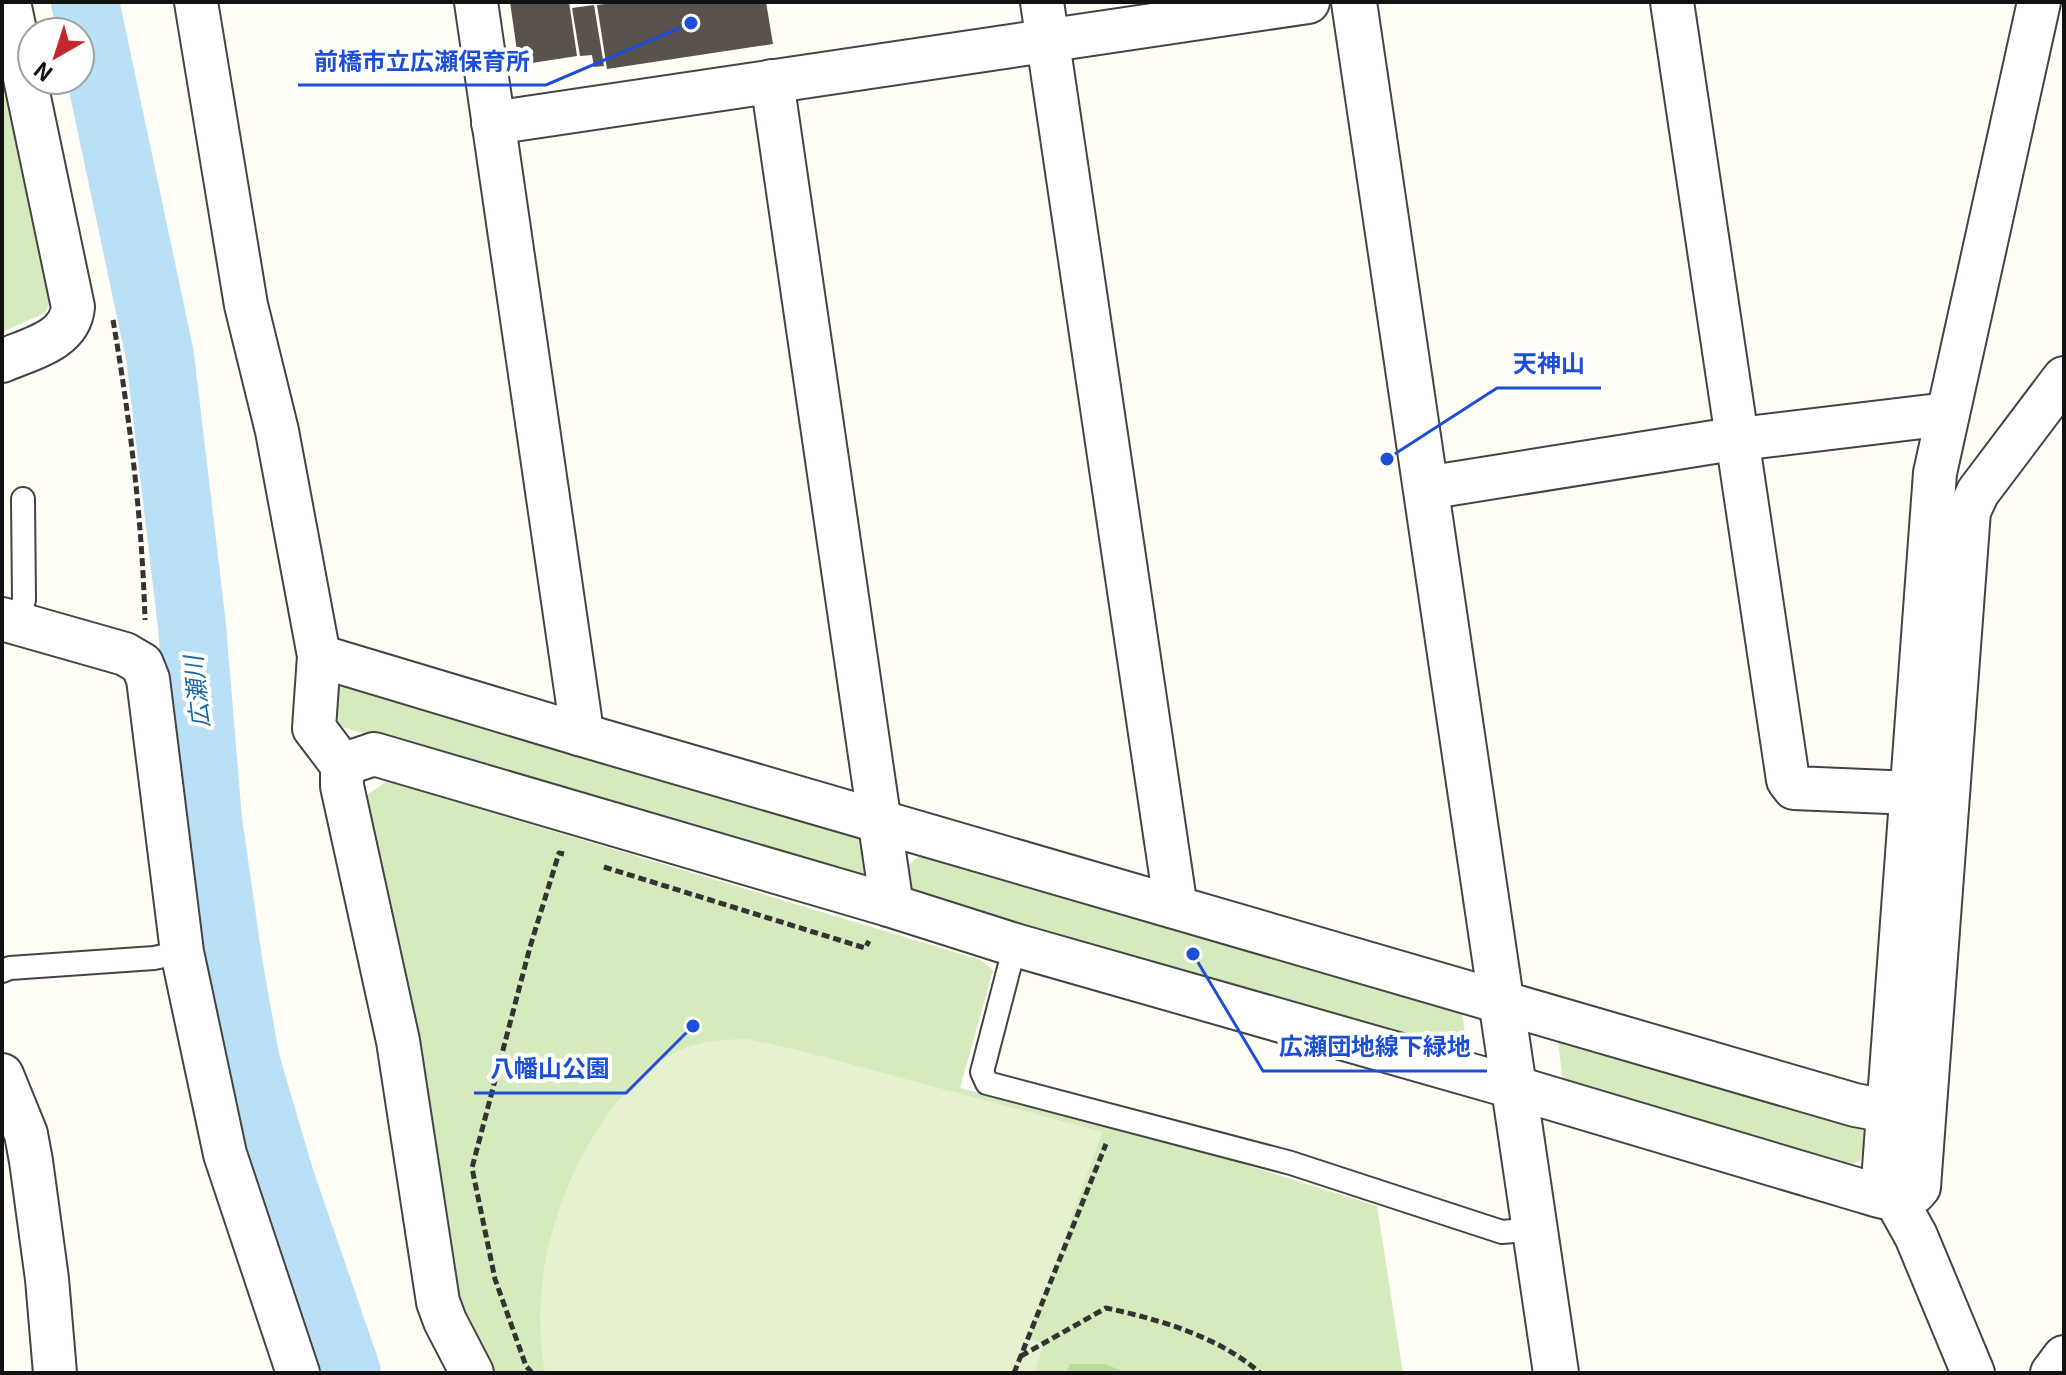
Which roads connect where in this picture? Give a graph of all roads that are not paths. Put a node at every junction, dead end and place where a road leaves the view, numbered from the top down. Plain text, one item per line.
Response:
1 (9, 2) edge
2 (196, 2) edge
3 (476, 2) edge
4 (1308, 2) edge
5 (1354, 2) edge
6 (1672, 2) edge
7 (2039, 2) edge
8 (1045, 21) edge
9 (772, 81) junction
10 (493, 123) junction
11 (2, 361) edge
12 (2064, 378) edge
13 (1947, 414) junction
14 (1737, 440) junction
15 (1426, 488) junction
16 (23, 499) dead end
17 (1950, 510) junction
18 (10, 621) edge
19 (319, 656) junction
20 (579, 734) junction
21 (342, 765) junction
22 (1912, 793) junction
23 (878, 820) junction
24 (889, 905) junction
25 (1173, 905) junction
26 (1015, 945) junction
27 (182, 952) junction
28 (2, 971) edge
29 (1501, 1001) junction
30 (2, 1075) edge
31 (1513, 1087) junction
32 (1887, 1111) junction
33 (1896, 1200) junction
34 (1536, 1229) junction
35 (2064, 1357) edge
36 (55, 1373) edge
37 (298, 1373) edge
38 (472, 1373) edge
39 (1556, 1373) edge
40 (1973, 1373) edge
41 (2052, 1373) edge

1 - 11 street
2 - 19 street
3 - 10 street
4 - 8 street
5 - 15 street
6 - 14 street
7 - 13 street
8 - 9 street
8 - 25 street
9 - 10 street
9 - 23 street
10 - 20 street
12 - 17 street
13 - 14 street
13 - 17 street
14 - 15 street
14 - 22 street
15 - 29 street
16 - 18 lane
17 - 22 street
17 - 33 street
18 - 27 street
19 - 20 street
19 - 21 street
20 - 23 street
21 - 24 street
21 - 38 street
22 - 32 street
23 - 24 street
23 - 25 street
24 - 26 street
25 - 29 street
26 - 31 street
26 - 34 lane
27 - 28 lane
27 - 37 street
29 - 31 street
29 - 32 street
30 - 36 street
31 - 33 street
31 - 34 street
32 - 33 street
33 - 40 street
34 - 39 street
35 - 41 street

